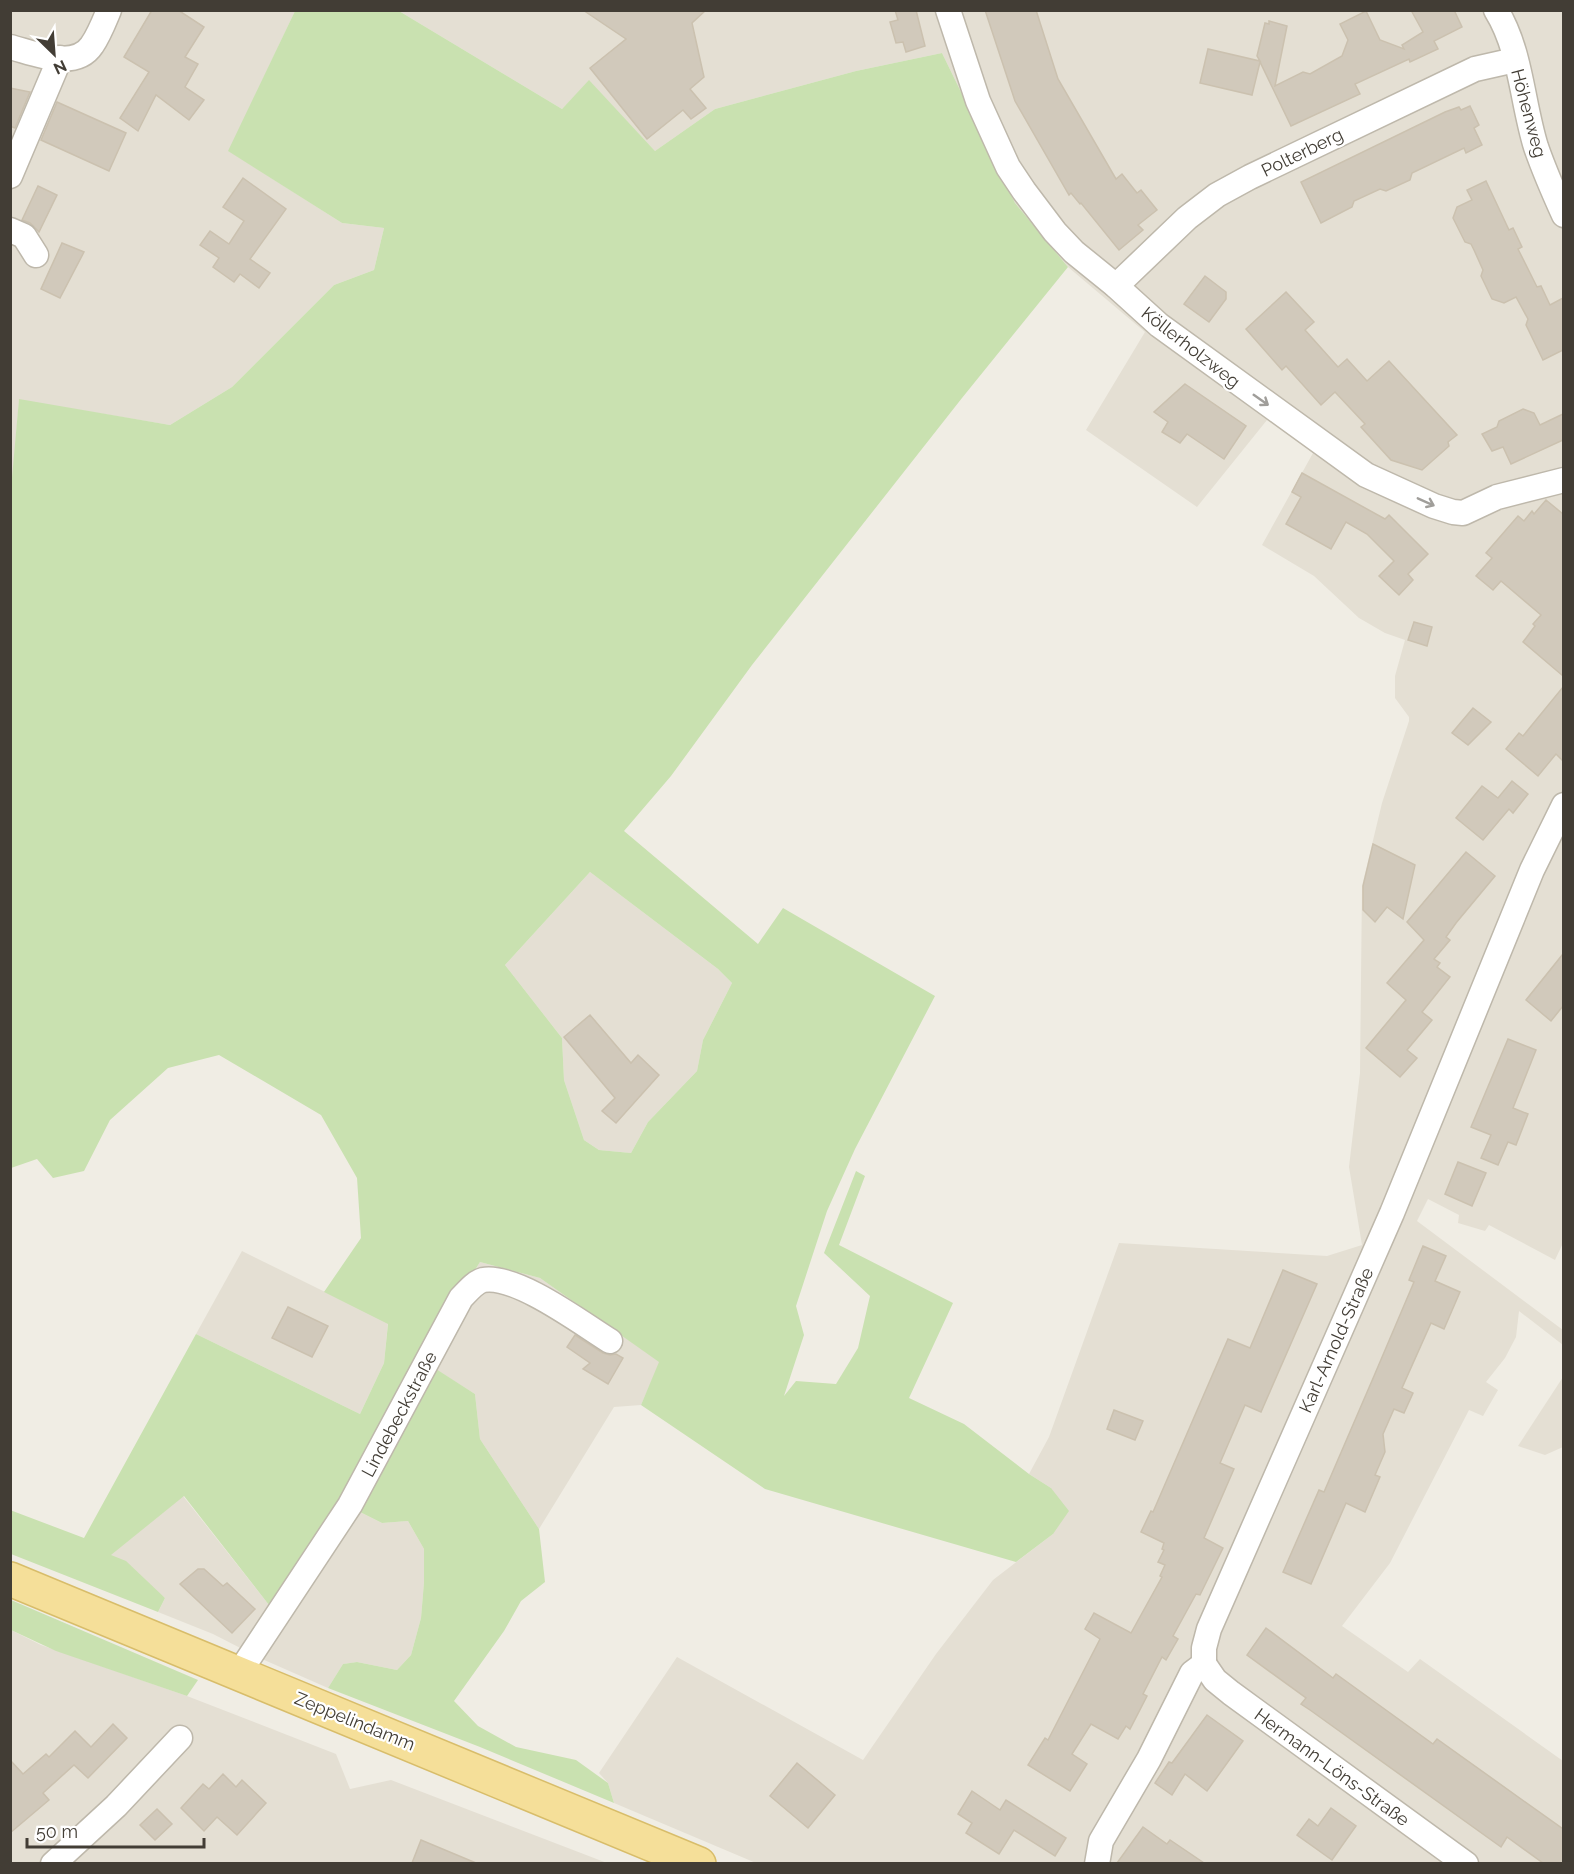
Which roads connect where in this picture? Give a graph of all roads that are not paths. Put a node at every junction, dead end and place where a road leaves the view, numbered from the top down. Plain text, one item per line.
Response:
1 (109, 10) edge
2 (948, 10) edge
3 (1504, 15) edge
4 (10, 47) edge
5 (60, 58) junction
6 (1515, 60) junction
7 (10, 176) edge
8 (1562, 205) edge
9 (10, 230) edge
10 (36, 255) dead end
11 (1116, 286) junction
12 (1563, 480) edge
13 (1563, 805) edge
14 (610, 1341) dead end
15 (10, 1579) edge
16 (1204, 1664) junction
17 (239, 1673) junction
18 (180, 1738) dead end
19 (52, 1863) edge
20 (699, 1863) edge
21 (1097, 1863) edge
22 (1466, 1863) edge

1 - 5 street
2 - 11 street, Köllerholzweg
3 - 6 street, Höhenweg
4 - 5 street
5 - 7 street
6 - 8 street, Höhenweg
6 - 11 street, Polterberg
9 - 10 street
11 -> 12 street, Köllerholzweg
13 - 16 street, Karl-Arnold-Straße
14 - 17 street, Lindebeckstraße
15 - 17 main road, Zeppelindamm
16 - 21 street
16 - 22 street, Hermann-Löns-Straße
17 - 20 main road, Zeppelindamm
18 - 19 street

